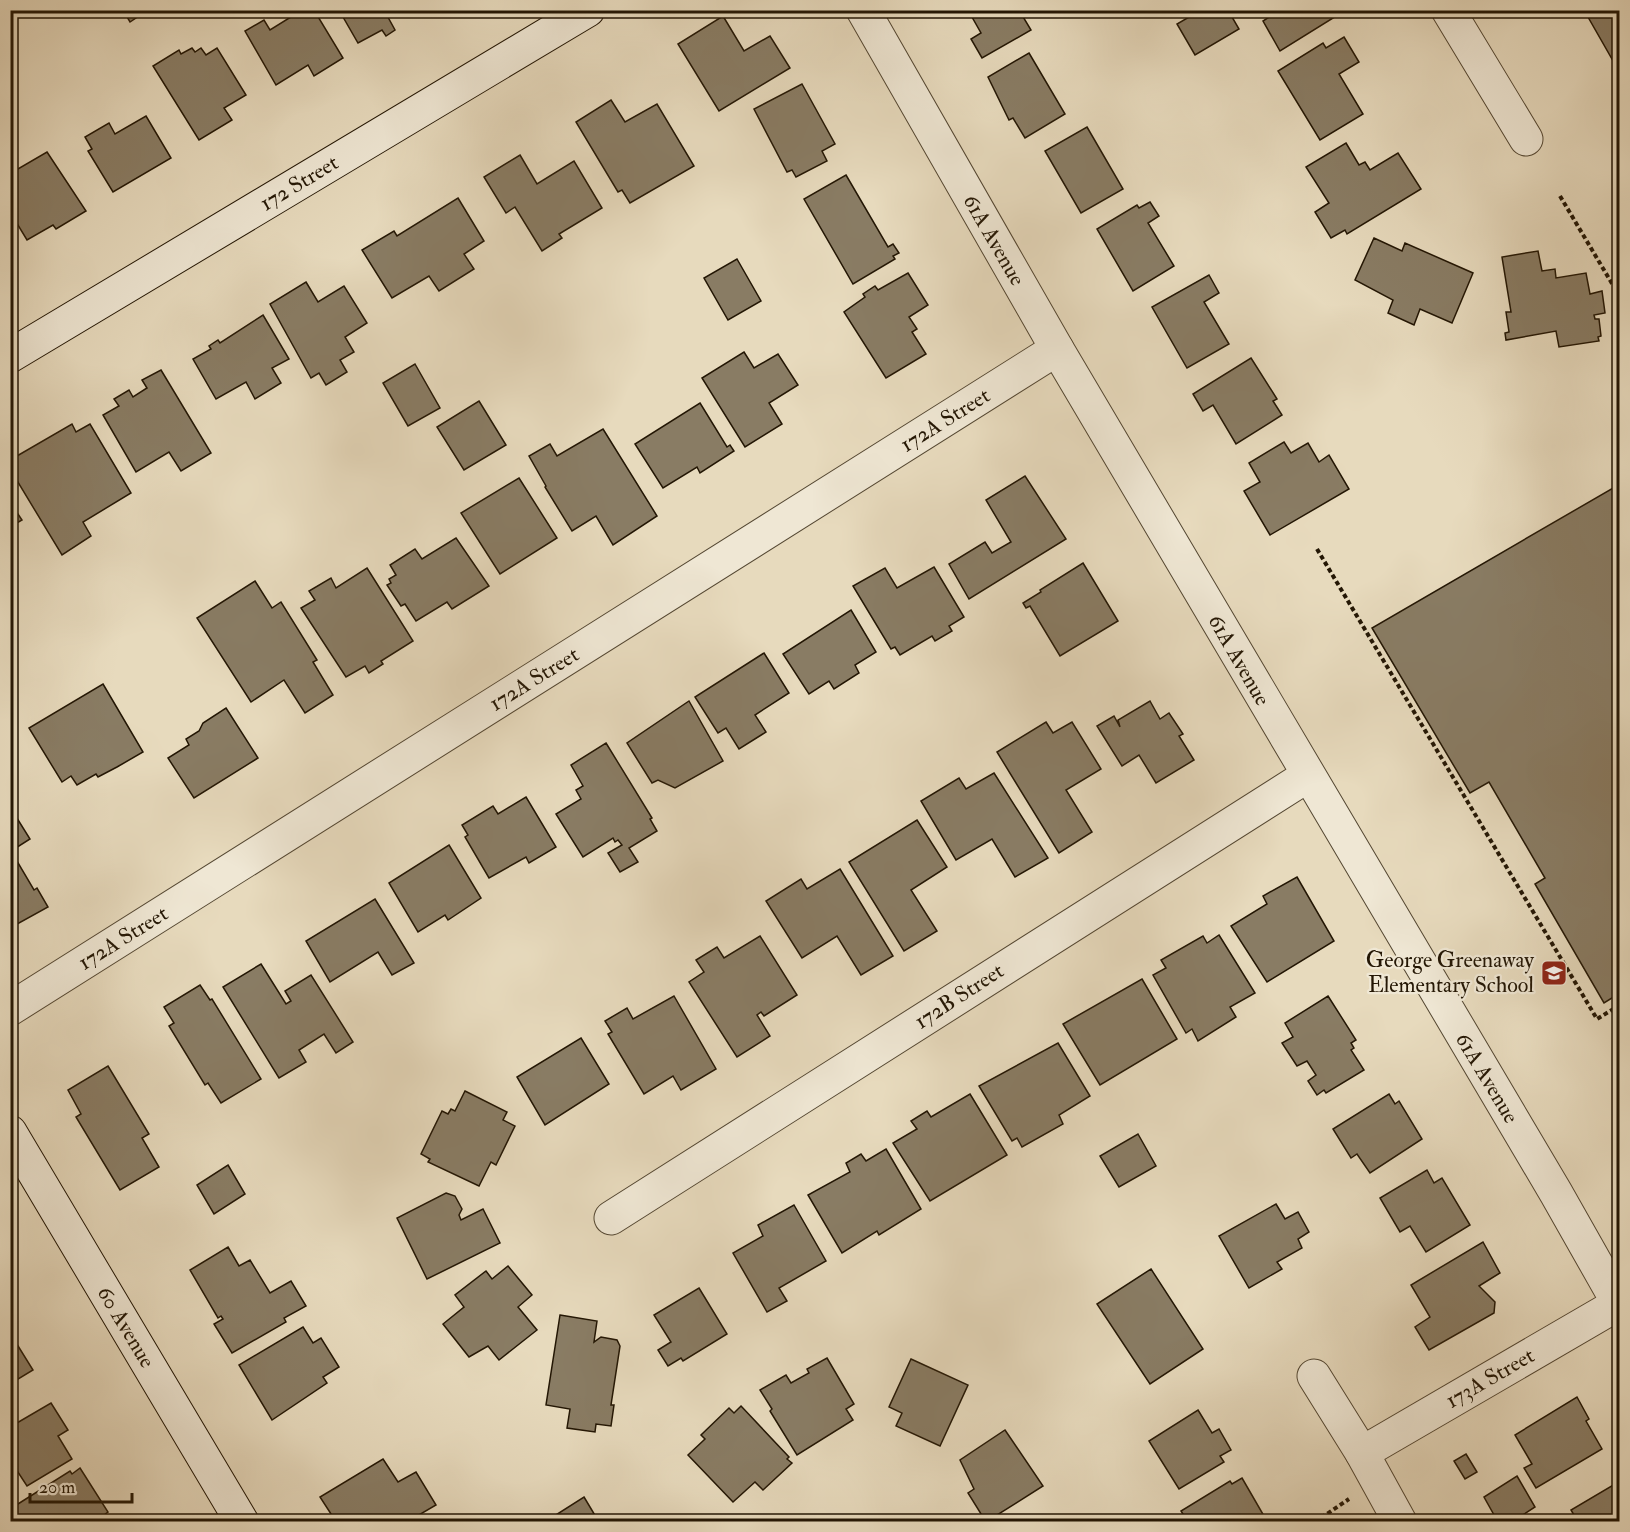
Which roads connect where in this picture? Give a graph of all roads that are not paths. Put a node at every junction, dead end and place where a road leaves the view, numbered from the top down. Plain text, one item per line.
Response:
1 (588, 10) edge
2 (863, 10) edge
3 (1448, 10) edge
4 (1526, 139) dead end
5 (1057, 349) junction
6 (10, 356) edge
7 (1307, 776) junction
8 (10, 1009) edge
9 (10, 1132) edge
10 (611, 1218) dead end
11 (1619, 1305) edge
12 (1314, 1376) dead end
13 (1362, 1453) junction
14 (242, 1521) edge
15 (1400, 1521) edge

1 - 6 street, 172 Street
2 - 5 street, 61A Avenue
3 - 4 street
5 - 7 street, 61A Avenue
5 - 8 street, 172A Street
7 - 10 street, 172B Street
7 - 11 street, 61A Avenue
9 - 14 street, 60 Avenue
11 - 13 street, 173A Street
12 - 13 street
13 - 15 street

